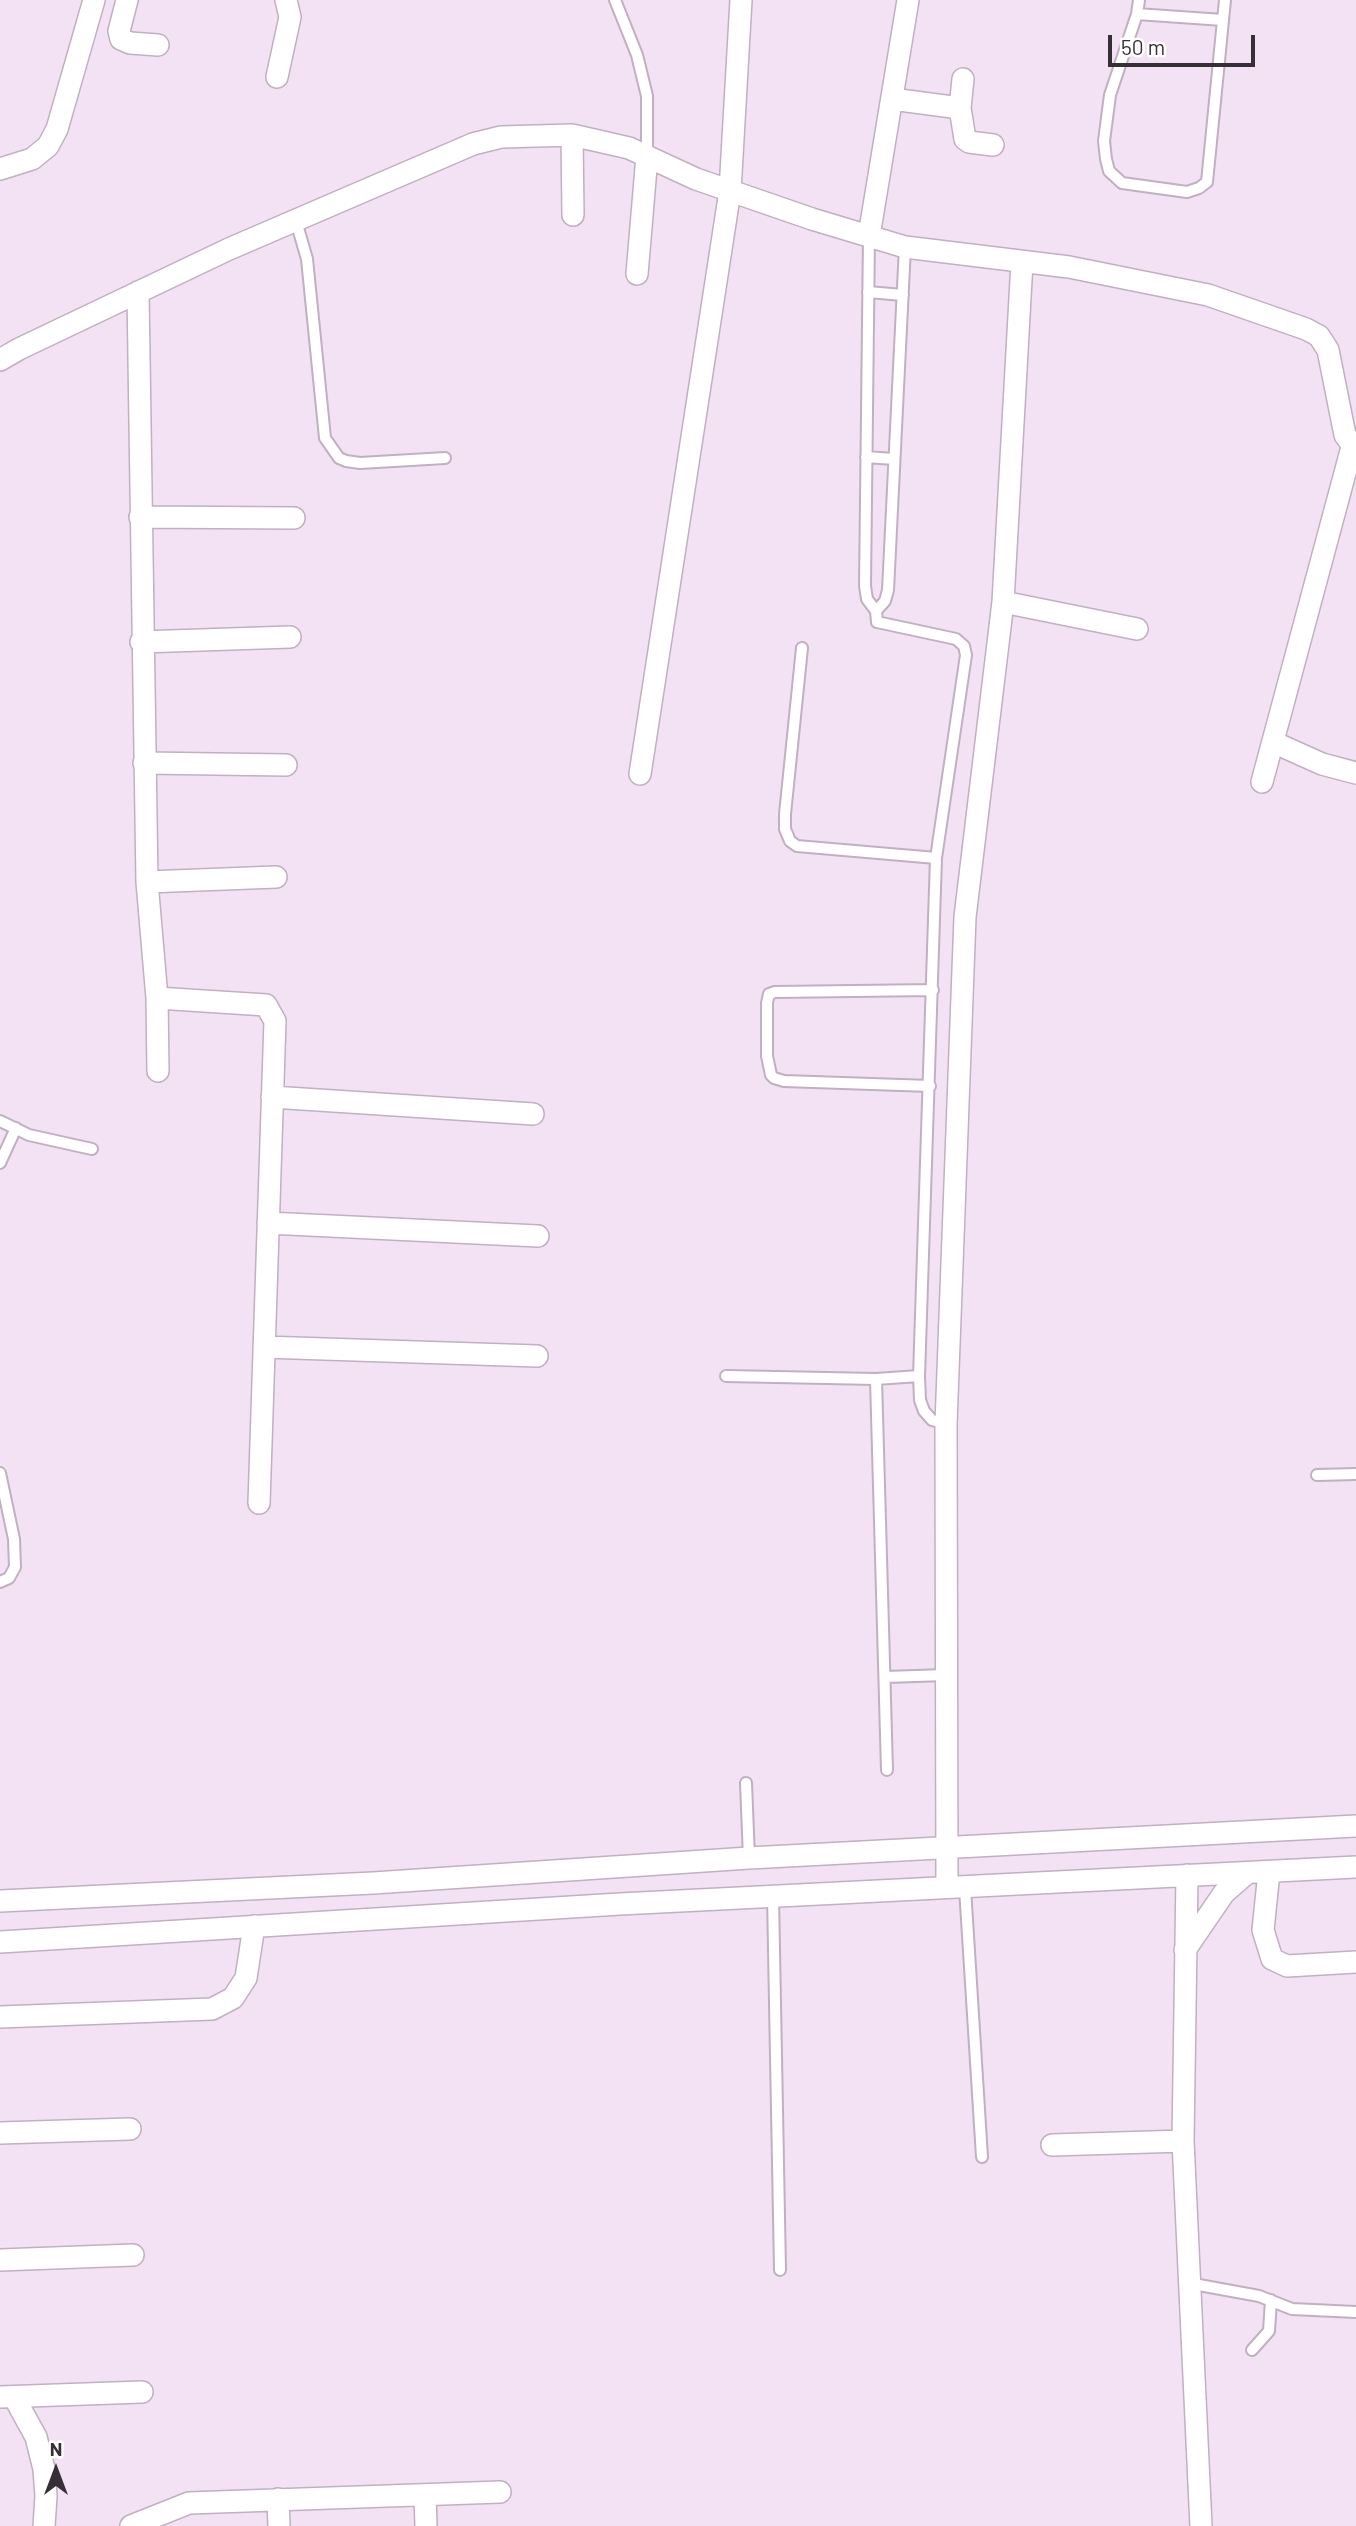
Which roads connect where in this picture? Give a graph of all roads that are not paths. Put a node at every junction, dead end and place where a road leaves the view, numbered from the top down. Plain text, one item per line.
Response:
1 (94, 0) edge
2 (127, 0) edge
3 (286, 0) edge
4 (615, 0) edge
5 (741, 0) edge
6 (908, 0) edge
7 (1139, 0) edge
8 (1224, 0) edge
9 (1137, 14) junction
10 (1223, 20) junction
11 (158, 45) dead end
12 (277, 77) dead end
13 (963, 79) dead end
14 (892, 100) junction
15 (960, 108) junction
16 (572, 135) junction
17 (993, 145) dead end
18 (647, 156) junction
19 (0, 169) edge
20 (730, 191) junction
21 (573, 215) dead end
22 (296, 220) junction
23 (869, 236) junction
24 (905, 247) junction
25 (1022, 262) junction
26 (637, 274) dead end
27 (138, 292) junction
28 (868, 292) junction
29 (902, 295) junction
30 (0, 360) edge
31 (1354, 448) edge
32 (866, 457) junction
33 (446, 458) dead end
34 (894, 459) junction
35 (140, 517) junction
36 (294, 518) dead end
37 (1003, 602) junction
38 (876, 611) junction
39 (1137, 629) dead end
40 (290, 637) dead end
41 (142, 642) junction
42 (802, 648) dead end
43 (1273, 742) junction
44 (144, 763) junction
45 (286, 765) dead end
46 (1356, 773) edge
47 (640, 774) dead end
48 (1262, 782) dead end
49 (936, 858) junction
50 (276, 877) dead end
51 (146, 882) junction
52 (933, 990) junction
53 (157, 998) junction
54 (158, 1071) dead end
55 (930, 1086) junction
56 (272, 1097) junction
57 (533, 1114) dead end
58 (0, 1121) edge
59 (16, 1128) junction
60 (92, 1149) dead end
61 (0, 1163) edge
62 (268, 1223) junction
63 (538, 1236) dead end
64 (264, 1347) junction
65 (537, 1356) dead end
66 (726, 1376) dead end
67 (919, 1376) junction
68 (876, 1379) junction
69 (946, 1424) junction
70 (0, 1473) edge
71 (1317, 1475) dead end
72 (1356, 1475) edge
73 (259, 1503) dead end
74 (0, 1582) edge
75 (946, 1675) junction
76 (884, 1677) junction
77 (887, 1770) dead end
78 (746, 1783) dead end
79 (1356, 1826) edge
80 (749, 1858) junction
81 (1356, 1867) edge
82 (950, 1870) junction
83 (1269, 1872) junction
84 (1247, 1873) junction
85 (1187, 1875) junction
86 (774, 1896) junction
87 (0, 1901) edge
88 (254, 1926) junction
89 (0, 1942) edge
90 (1185, 1950) junction
91 (1356, 1962) edge
92 (0, 2017) edge
93 (130, 2129) dead end
94 (0, 2133) edge
95 (1183, 2141) junction
96 (1052, 2145) dead end
97 (982, 2157) dead end
98 (133, 2255) dead end
99 (0, 2260) edge
100 (780, 2270) dead end
101 (1188, 2283) junction
102 (1271, 2300) junction
103 (1356, 2312) edge
104 (1252, 2350) dead end
105 (142, 2392) dead end
106 (7, 2397) edge
107 (500, 2492) dead end
108 (425, 2495) junction
109 (278, 2500) junction
110 (44, 2526) edge
111 (131, 2526) edge
112 (279, 2526) edge
113 (426, 2526) edge
114 (1201, 2526) edge

1 - 19 street
2 - 11 street
3 - 12 street
4 - 18 lane
5 - 20 street
6 - 14 street
7 - 9 lane
8 - 10 lane
9 - 10 lane
9 - 10 lane
13 - 15 street
14 - 15 street
14 - 23 street
15 - 17 street
16 - 18 street
16 - 21 street
16 - 22 street
18 - 20 street
18 - 26 street
20 - 23 street
20 - 47 street
22 - 27 street
22 - 33 lane
23 - 24 street
23 - 28 lane
24 - 25 street
24 - 29 lane
25 - 31 street
25 - 37 street
27 - 30 street
27 - 35 street
28 - 29 lane
28 - 32 lane
29 - 34 lane
31 - 43 street
32 - 34 lane
32 - 38 lane
34 - 38 lane
35 - 36 street
35 - 41 street
37 - 39 street
37 - 69 street
38 - 49 lane
40 - 41 street
41 - 44 street
42 - 49 lane
43 - 46 street
43 - 48 street
44 - 45 street
44 - 51 street
49 - 52 lane
50 - 51 street
51 - 53 street
52 - 55 lane
52 - 55 lane
53 - 54 street
53 - 56 street
55 - 67 lane
56 - 57 street
56 - 62 street
58 - 59 lane
59 - 60 lane
59 - 61 lane
62 - 63 street
62 - 64 street
64 - 65 street
64 - 73 street
66 - 68 lane
67 - 68 lane
67 - 69 lane
68 - 76 lane
69 - 75 street
70 - 74 lane
71 - 72 lane
75 - 76 lane
75 - 82 street
76 - 77 lane
78 - 80 lane
79 - 82 street
80 - 82 street
80 - 87 street
81 - 83 street
82 - 85 street
82 - 86 street
82 - 97 lane
83 - 84 street
83 - 91 street
84 - 85 street
84 - 90 street
85 - 90 street
86 - 88 street
86 - 100 lane
88 - 89 street
88 - 92 street
90 - 95 street
93 - 94 street
95 - 96 street
95 - 101 street
98 - 99 street
101 - 102 lane
101 - 114 street
102 - 103 lane
102 - 104 lane
105 - 106 street
106 - 110 street
107 - 108 street
108 - 109 street
108 - 113 street
109 - 111 street
109 - 112 street

